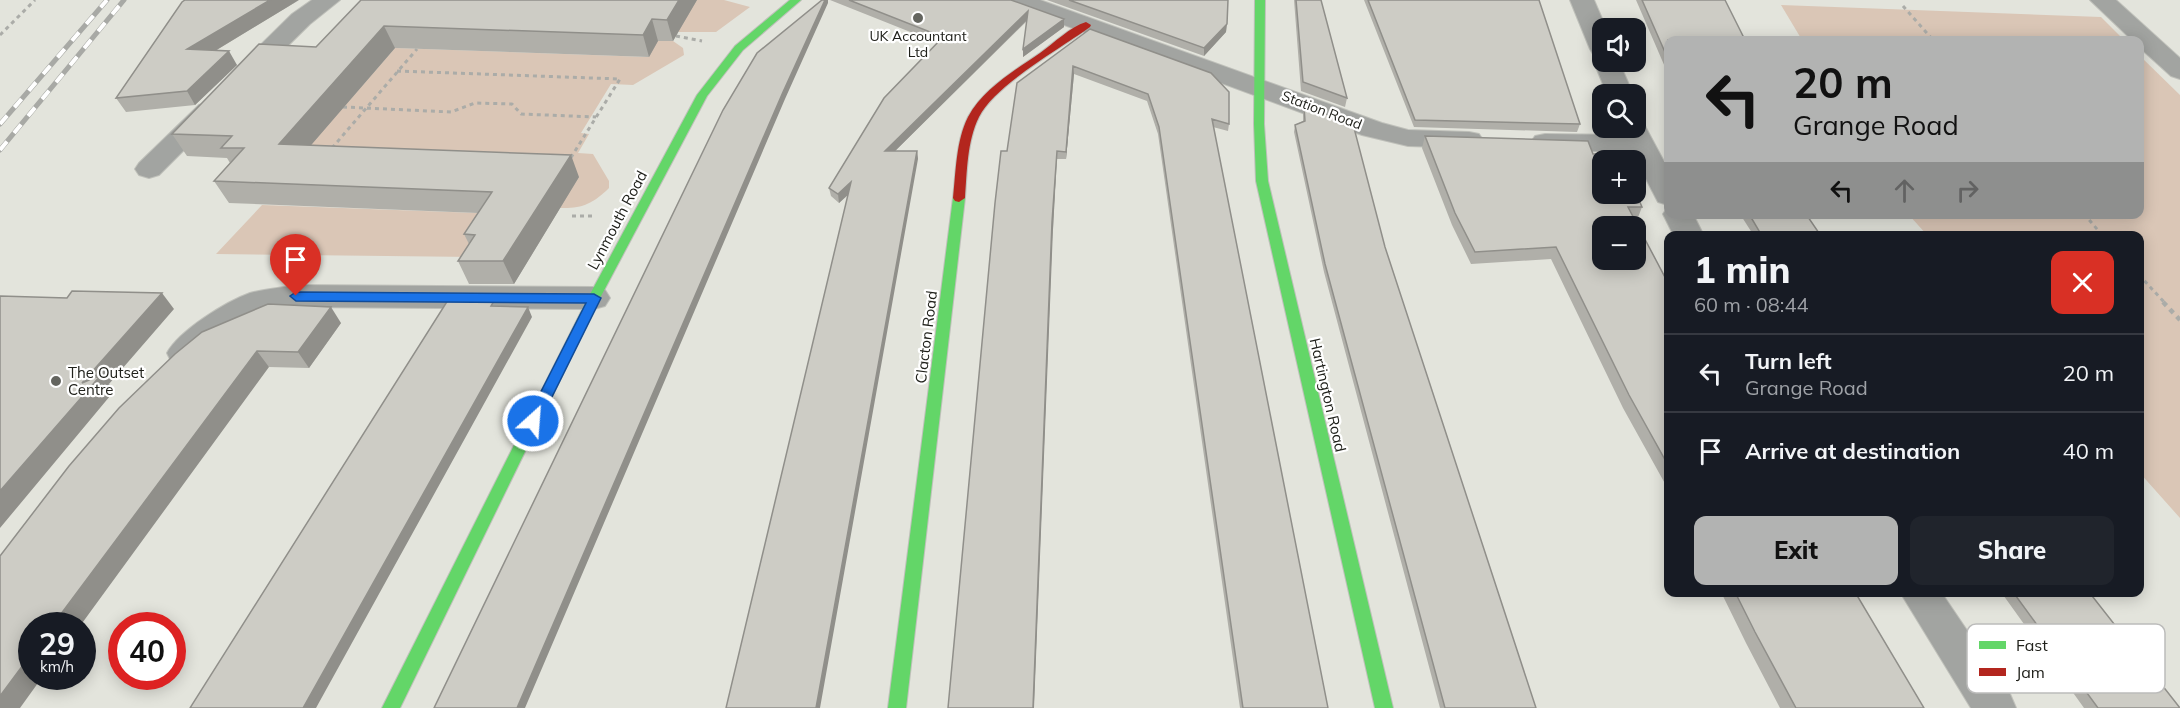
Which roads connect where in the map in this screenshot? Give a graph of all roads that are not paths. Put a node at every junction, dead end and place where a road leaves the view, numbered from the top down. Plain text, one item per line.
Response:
1 (328, 0) edge
2 (796, 0) edge
3 (1018, 0) edge
4 (1260, 0) edge
5 (1582, 0) edge
6 (2102, 0) edge
7 (1592, 24) edge
8 (1086, 25) junction
9 (2142, 36) edge
10 (2144, 38) edge
11 (2180, 71) edge
12 (1261, 87) junction
13 (1592, 138) edge
14 (1638, 138) edge
15 (1489, 140) edge
16 (1524, 141) edge
17 (149, 169) dead end
18 (1664, 188) edge
19 (594, 298) junction
20 (156, 376) edge
21 (1922, 597) edge
22 (1967, 665) edge
23 (1985, 693) edge
24 (391, 708) edge
25 (897, 708) edge
26 (1384, 708) edge
27 (1995, 708) edge

1 - 17 street
2 - 19 street, Lynmouth Road
3 - 8 street, Station Road
4 - 12 street, Hartington Road
5 - 7 street
6 - 9 street
8 - 12 street, Station Road
8 - 25 street, Clacton Road
10 - 11 street
12 - 15 street, Station Road
12 - 26 street, Hartington Road
13 - 16 street
14 - 18 street
19 - 20 street
19 - 24 street, Lynmouth Road
21 - 22 street
23 - 27 street

